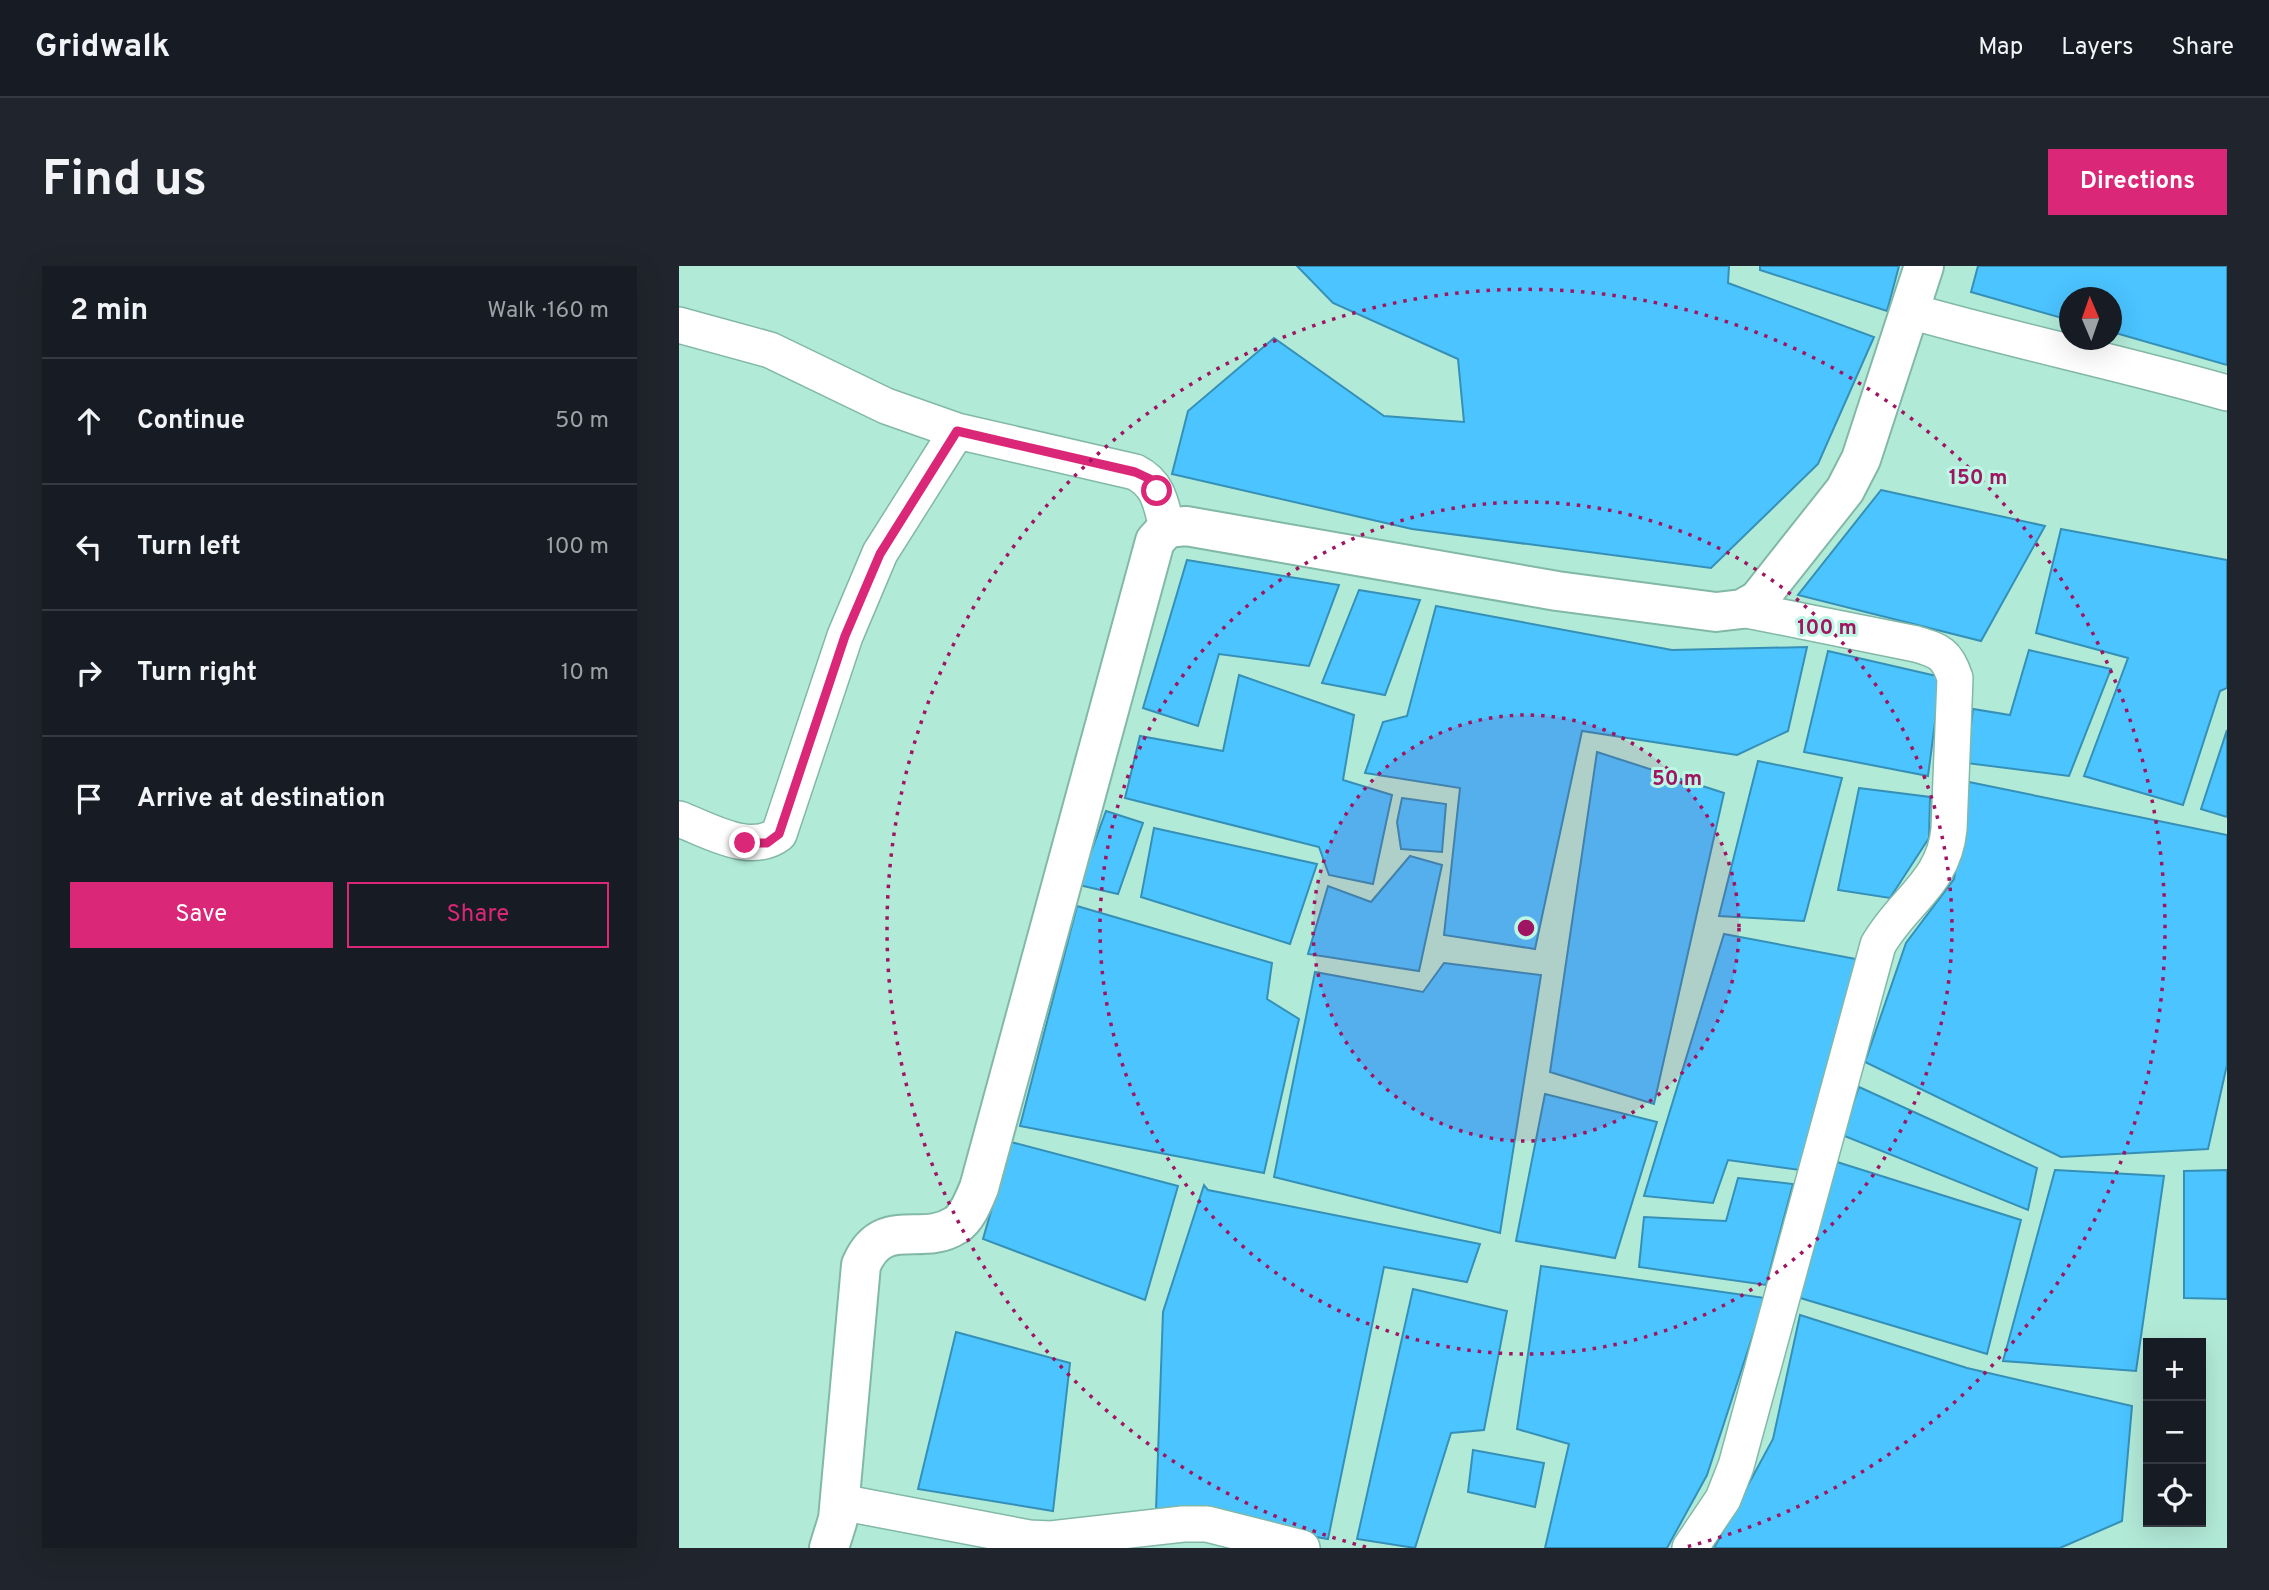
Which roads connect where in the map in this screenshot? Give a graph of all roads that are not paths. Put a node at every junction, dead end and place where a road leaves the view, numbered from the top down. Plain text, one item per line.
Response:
1 (1924, 266) edge
2 (1910, 311) junction
3 (679, 325) edge
4 (2227, 393) edge
5 (957, 431) junction
6 (1167, 528) junction
7 (1742, 609) junction
8 (679, 820) edge
9 (840, 1502) junction
10 (829, 1548) edge
11 (1302, 1548) edge
12 (1689, 1548) edge

1 - 2 street
2 - 4 street
2 - 7 street
3 - 5 street
5 - 6 street
5 - 8 street
6 - 7 street
6 - 9 street
7 - 12 street
9 - 10 street
9 - 11 street

